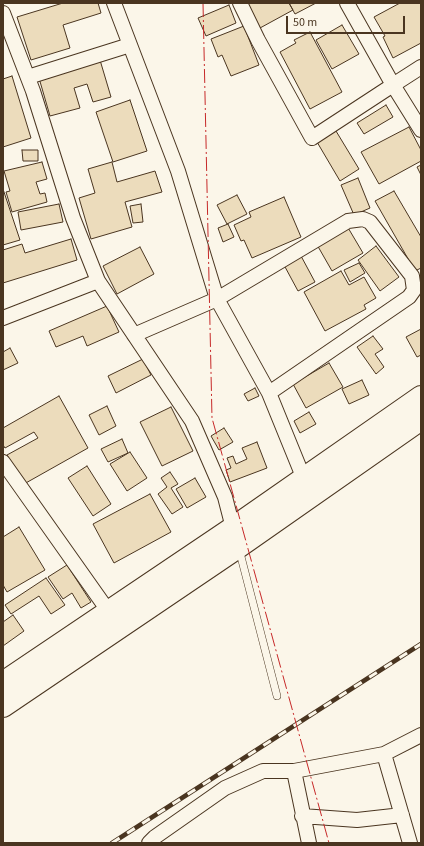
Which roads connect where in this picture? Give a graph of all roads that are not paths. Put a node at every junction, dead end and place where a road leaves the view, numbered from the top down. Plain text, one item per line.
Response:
1 (114, 3) edge
2 (240, 3) edge
3 (347, 3) edge
4 (3, 13) edge
5 (130, 44) junction
6 (421, 67) edge
7 (28, 77) junction
8 (393, 85) junction
9 (421, 130) edge
10 (98, 281) junction
11 (217, 299) junction
12 (3, 318) edge
13 (134, 335) junction
14 (269, 393) junction
15 (421, 397) edge
16 (421, 419) edge
17 (3, 462) edge
18 (304, 479) junction
19 (235, 537) junction
20 (109, 612) junction
21 (3, 684) edge
22 (277, 696) dead end
23 (3, 706) edge
24 (421, 735) edge
25 (384, 754) junction
26 (294, 771) junction
27 (402, 815) junction
28 (302, 816) junction
29 (149, 843) edge
30 (309, 843) edge
31 (410, 843) edge

1 - 5 street
2 - 8 street
3 - 8 street
4 - 7 street
5 - 7 street
5 - 11 street
6 - 8 street
7 - 10 street
8 - 9 street
10 - 12 street
10 - 13 street
11 - 13 street
11 - 14 street
11 - 14 street
13 - 19 street
14 - 18 street
15 - 18 main road
16 - 19 main road
17 - 20 street
18 - 19 main road
19 - 20 main road
19 - 22 lane
19 - 23 main road
20 - 21 main road
24 - 25 street
25 - 26 street
25 - 27 street
26 - 28 street
26 - 29 street
27 - 28 street
27 - 31 street
28 - 30 street

